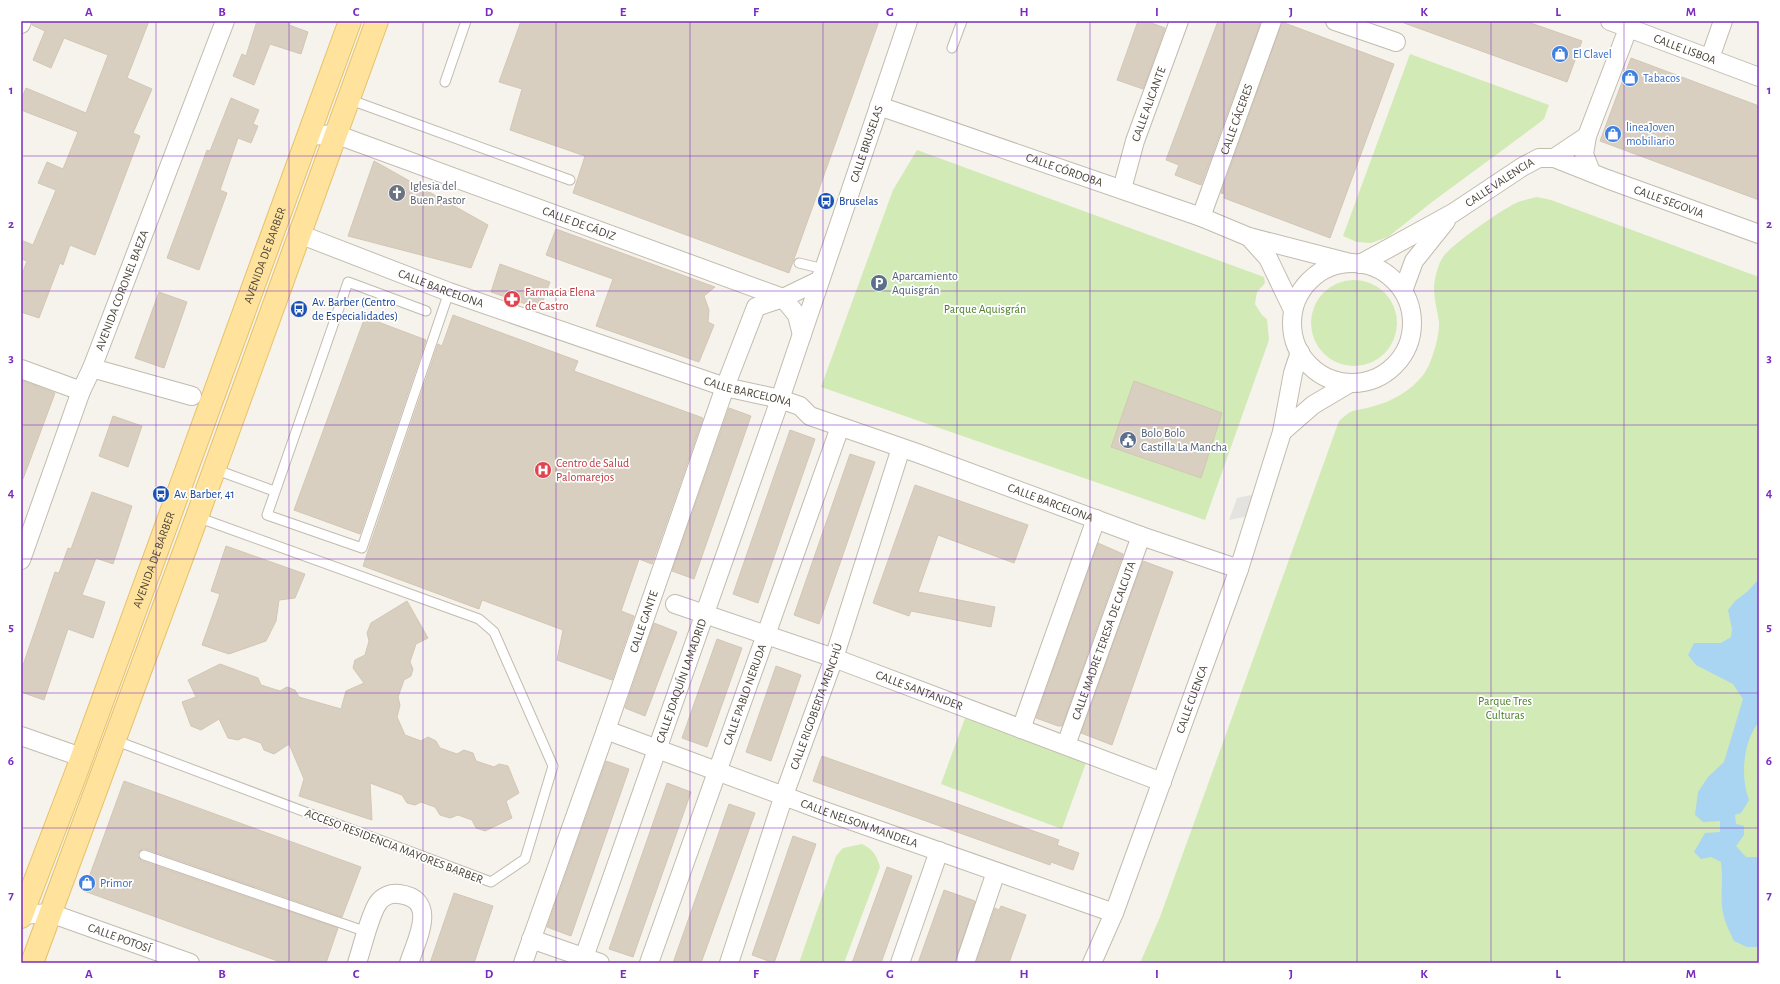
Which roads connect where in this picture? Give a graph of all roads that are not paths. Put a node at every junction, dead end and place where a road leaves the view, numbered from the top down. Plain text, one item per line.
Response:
1 (226, 21) edge
2 (350, 21) edge
3 (377, 21) edge
4 (466, 21) edge
5 (908, 21) edge
6 (962, 21) edge
7 (1179, 21) edge
8 (1272, 21) edge
9 (1334, 21) edge
10 (1610, 21) edge
11 (1723, 21) edge
12 (1630, 24) edge
13 (1396, 42) dead end
14 (952, 48) dead end
15 (1710, 58) junction
16 (1759, 77) edge
17 (445, 82) dead end
18 (348, 99) junction
19 (879, 106) junction
20 (335, 134) junction
21 (310, 136) junction
22 (1586, 136) junction
23 (1554, 158) junction
24 (1591, 172) junction
25 (570, 180) dead end
26 (1122, 189) junction
27 (1453, 212) junction
28 (1201, 216) junction
29 (299, 234) junction
30 (1755, 235) edge
31 (1248, 237) junction
32 (799, 263) dead end
33 (1355, 263) junction
34 (822, 274) junction
35 (1403, 291) junction
36 (449, 292) junction
37 (783, 298) junction
38 (426, 310) dead end
39 (1293, 310) junction
40 (802, 335) junction
41 (1300, 352) junction
42 (92, 368) junction
43 (21, 369) edge
44 (1350, 384) junction
45 (724, 387) junction
46 (81, 391) junction
47 (192, 396) dead end
48 (780, 398) junction
49 (840, 427) junction
50 (1282, 432) junction
51 (901, 448) junction
52 (214, 469) junction
53 (274, 491) junction
54 (197, 517) junction
55 (1096, 519) junction
56 (1141, 536) junction
57 (21, 560) edge
58 (1239, 569) junction
59 (675, 604) dead end
60 (706, 614) junction
61 (766, 635) junction
62 (834, 658) junction
63 (1022, 729) junction
64 (606, 730) junction
65 (21, 736) edge
66 (114, 740) junction
67 (1066, 745) junction
68 (658, 750) junction
69 (81, 757) junction
70 (718, 771) junction
71 (1162, 782) junction
72 (784, 795) junction
73 (939, 851) junction
74 (144, 855) dead end
75 (996, 872) junction
76 (50, 913) junction
77 (1114, 913) junction
78 (21, 916) edge
79 (367, 932) junction
80 (531, 939) junction
81 (589, 961) edge
82 (32, 963) edge
83 (190, 963) edge
84 (357, 963) edge
85 (409, 963) edge
86 (523, 963) edge
87 (649, 963) edge
88 (729, 963) edge
89 (900, 963) edge
90 (965, 963) edge
91 (1092, 963) edge

1 - 42 street, AVENIDA CORONEL BAEZA
2 - 21 main road, AVENIDA DE BARBER
3 - 18 main road, AVENIDA DE BARBER
4 - 17 lane
5 - 19 street, CALLE BRUSELAS
6 - 14 lane
7 - 26 street, CALLE ALICANTE
8 - 28 street, CALLE CÁCERES
9 - 13 street
10 - 12 street, CALLE LISBOA
11 - 15 street
12 - 15 street, CALLE LISBOA
12 - 22 street
15 - 16 street, CALLE LISBOA
18 - 20 main road, AVENIDA DE BARBER
18 - 25 lane
19 - 26 street, CALLE CÓRDOBA
19 - 34 street, CALLE BRUSELAS
20 - 21 street
20 - 29 main road, AVENIDA DE BARBER
20 - 37 street, CALLE DE CÁDIZ
21 - 69 main road, AVENIDA DE BARBER
22 - 23 street, CALLE VALENCIA
22 - 24 street
23 - 24 street, CALLE SEGOVIA
23 - 27 street, CALLE VALENCIA
24 - 30 street, CALLE SEGOVIA
26 - 28 street, CALLE CÓRDOBA
27 - 33 street, CALLE VALENCIA
27 - 35 street, CALLE VALENCIA
28 - 31 street, CALLE CÓRDOBA
29 - 36 street, CALLE BARCELONA
29 - 52 main road, AVENIDA DE BARBER
31 - 33 street, CALLE CÓRDOBA
31 - 39 street, CALLE CÓRDOBA
32 - 34 lane
33 - 35 street
33 - 39 street
34 - 37 street
34 - 40 street, CALLE BRUSELAS
35 - 44 street
36 - 45 street, CALLE BARCELONA
36 - 53 lane
37 - 40 street
37 - 45 street, CALLE GANTE
38 - 53 lane
39 - 41 street
40 - 48 street, CALLE BRUSELAS
41 - 44 street
41 - 50 street, CALLE CUENCA
42 - 46 street, AVENIDA CORONEL BAEZA
42 - 47 street
43 - 46 street
44 - 50 street
45 - 48 street, CALLE BARCELONA
45 - 64 street, CALLE GANTE
46 - 57 street, AVENIDA CORONEL BAEZA
48 - 49 street, CALLE BARCELONA
48 - 60 street, CALLE JOAQUÍN LAMADRID
49 - 51 street, CALLE BARCELONA
49 - 61 street, CALLE PABLO NERUDA
50 - 58 street, CALLE CUENCA
51 - 55 street, CALLE BARCELONA
51 - 62 street, CALLE RIGOBERTA MENCHÚ
52 - 53 lane
52 - 54 main road, AVENIDA DE BARBER
54 - 66 main road, AVENIDA DE BARBER
54 - 66 lane, ACCESO RESIDENCIA MAYORES BARBER
55 - 56 street, CALLE BARCELONA
55 - 63 street
56 - 58 street, CALLE BARCELONA
56 - 67 street, CALLE MADRE TERESA DE CALCUTA
58 - 71 street, CALLE CUENCA
59 - 60 street, CALLE SANTANDER
60 - 61 street, CALLE SANTANDER
60 - 68 street, CALLE JOAQUÍN LAMADRID
61 - 62 street, CALLE SANTANDER
61 - 70 street, CALLE PABLO NERUDA
62 - 63 street, CALLE SANTANDER
62 - 72 street, CALLE RIGOBERTA MENCHÚ
63 - 67 street, CALLE SANTANDER
64 - 68 street, CALLE NELSON MANDELA
64 - 80 street, CALLE GANTE
65 - 69 street
66 - 76 main road, AVENIDA DE BARBER
67 - 71 street, CALLE SANTANDER
68 - 70 street, CALLE NELSON MANDELA
68 - 81 street, CALLE JOAQUÍN LAMADRID
69 - 78 main road, AVENIDA DE BARBER
70 - 72 street, CALLE NELSON MANDELA
70 - 87 street, CALLE PABLO NERUDA
71 - 77 street, CALLE CUENCA
72 - 73 street, CALLE NELSON MANDELA
72 - 88 street, CALLE RIGOBERTA MENCHÚ
73 - 75 street, CALLE NELSON MANDELA
73 - 89 street
74 - 79 lane
75 - 77 street, CALLE NELSON MANDELA
75 - 90 street
76 - 78 street, AVENIDA DE BARBER
76 - 82 main road, AVENIDA DE BARBER
76 - 83 street, CALLE POTOSÍ
77 - 91 street, CALLE CUENCA
79 - 84 street
79 - 85 street
80 - 81 street
80 - 86 street, CALLE GANTE

